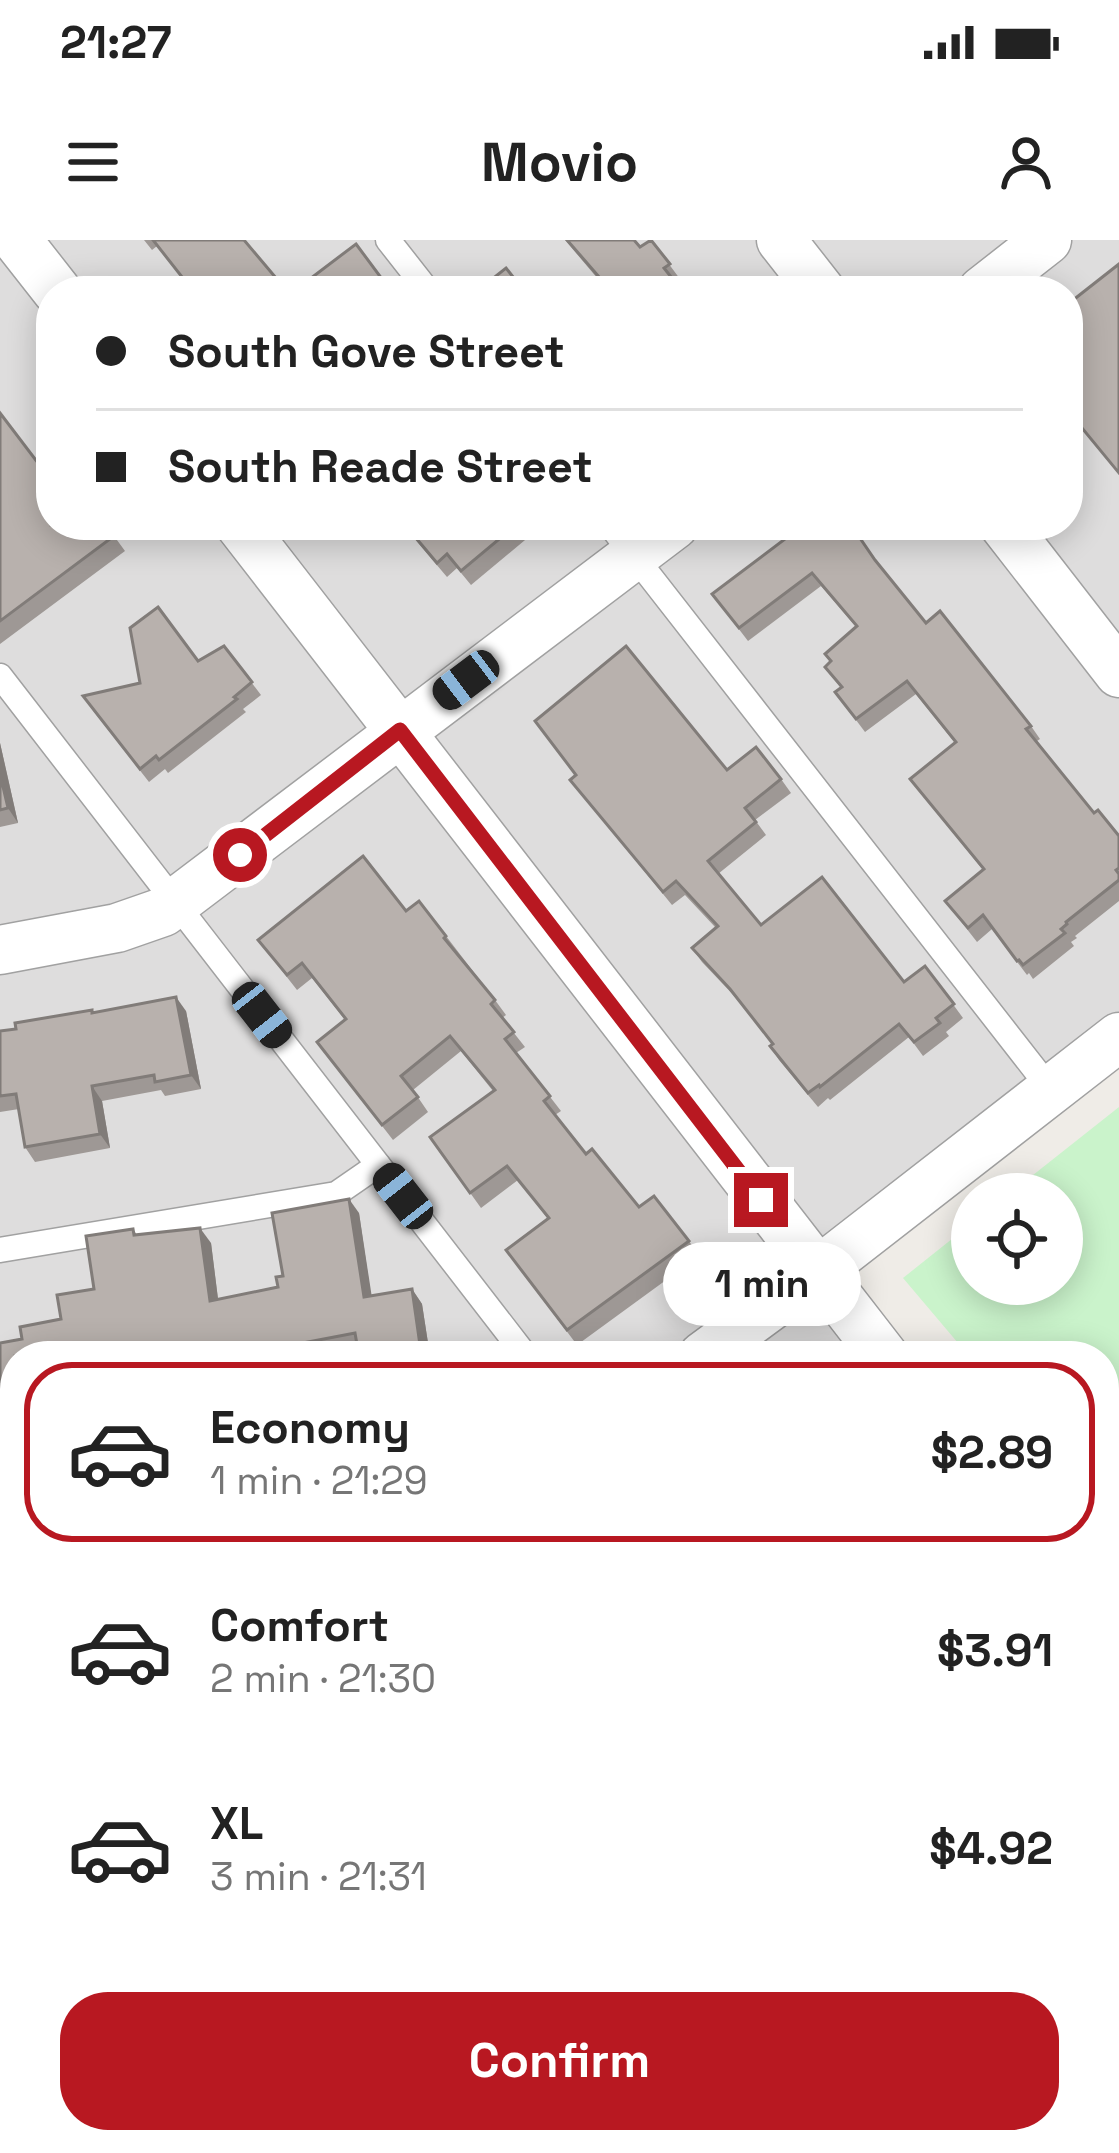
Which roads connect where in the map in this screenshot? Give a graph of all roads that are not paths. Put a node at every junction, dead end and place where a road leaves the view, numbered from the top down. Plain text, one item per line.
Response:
1 (17, 240) edge
2 (388, 240) edge
3 (781, 240) edge
4 (1047, 240) edge
5 (45, 276) edge
6 (416, 276) edge
7 (809, 276) edge
8 (1001, 276) edge
9 (252, 540) edge
10 (622, 540) edge
11 (1016, 540) edge
12 (1119, 673) edge
13 (0, 676) edge
14 (400, 730) junction
15 (176, 903) junction
16 (0, 950) edge
17 (1119, 1037) edge
18 (1051, 1090) junction
19 (378, 1165) junction
20 (0, 1250) edge
21 (817, 1272) junction
22 (514, 1341) edge
23 (723, 1341) edge
24 (872, 1341) edge

1 - 5 street
2 - 6 lane
3 - 7 street
4 - 8 street
9 - 14 street
10 - 14 street
10 - 18 lane
11 - 12 street
13 - 15 lane
14 - 15 street
14 - 21 street
15 - 16 street
15 - 19 lane
17 - 18 street
18 - 21 street
19 - 20 lane
19 - 22 lane
21 - 23 street
21 - 24 street

